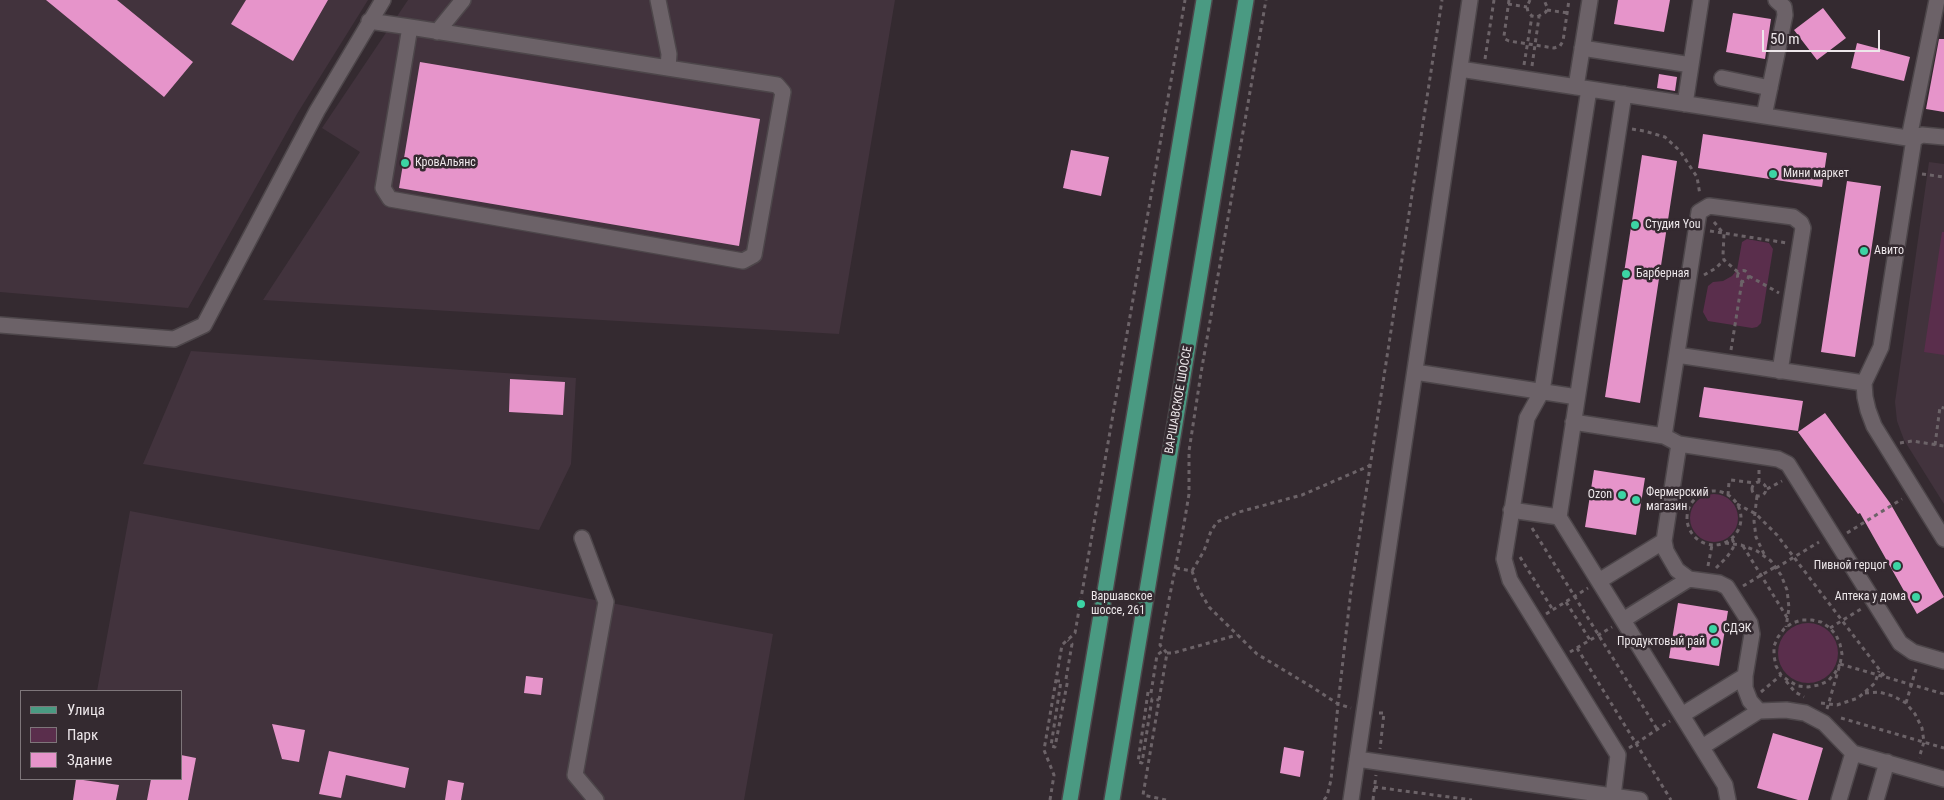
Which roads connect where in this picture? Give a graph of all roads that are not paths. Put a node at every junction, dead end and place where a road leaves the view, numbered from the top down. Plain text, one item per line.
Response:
1 (383, 0) edge
2 (463, 0) edge
3 (658, 0) edge
4 (1204, 0) edge
5 (1246, 0) edge
6 (1470, 0) edge
7 (1590, 0) edge
8 (1701, 0) edge
9 (1776, 0) edge
10 (1937, 0) edge
11 (369, 21) junction
12 (410, 27) junction
13 (437, 32) junction
14 (1582, 48) junction
15 (1691, 65) junction
16 (668, 68) junction
17 (1460, 69) junction
18 (1722, 78) dead end
19 (1583, 88) junction
20 (1770, 88) junction
21 (1624, 94) junction
22 (1685, 104) junction
23 (1764, 116) junction
24 (1944, 137) edge
25 (1912, 139) junction
26 (0, 325) edge
27 (1677, 354) junction
28 (1780, 370) junction
29 (1415, 372) junction
30 (1864, 383) junction
31 (1542, 391) junction
32 (1577, 397) junction
33 (1573, 422) junction
34 (1664, 436) junction
35 (1679, 444) junction
36 (1517, 510) junction
37 (1559, 517) junction
38 (582, 538) dead end
39 (1944, 539) edge
40 (1664, 541) junction
41 (1689, 580) junction
42 (1599, 581) junction
43 (1623, 620) junction
44 (1944, 661) edge
45 (1745, 676) junction
46 (1755, 706) junction
47 (1681, 714) junction
48 (1702, 747) junction
49 (1853, 753) junction
50 (1357, 759) junction
51 (1887, 762) junction
52 (1944, 779) edge
53 (1613, 796) junction
54 (596, 800) edge
55 (1070, 800) edge
56 (1112, 800) edge
57 (1351, 800) edge
58 (1640, 800) edge
59 (1728, 800) edge
60 (1839, 800) edge
61 (1876, 800) edge

1 - 11 street
2 - 13 street
3 - 16 street
4 - 55 main road
5 - 56 main road, ВАРШАВСКОЕ ШОССЕ
6 - 17 street
7 - 14 street
8 - 15 street
9 - 20 street
10 - 25 street
11 - 12 street
11 - 26 street
12 - 13 street
12 - 16 street
13 - 16 street
14 - 15 street
14 - 19 street
15 - 22 street
17 - 19 street
17 - 29 street
18 - 20 street
19 - 21 street
19 - 31 street
20 - 23 street
21 - 22 street
21 - 32 street
22 - 23 street
23 - 25 street
24 - 25 street
25 - 30 street
27 - 28 street
27 - 28 street
27 - 34 street
28 - 30 street
29 - 31 street
29 - 50 street
30 - 39 street
31 - 32 street
31 - 36 street
32 - 33 street
33 - 34 street
33 - 37 street
34 - 35 street
35 - 40 street
35 - 44 street
36 - 37 street
36 - 53 street
37 - 42 street
38 - 54 street
40 - 41 street
40 - 42 street
41 - 43 street
41 - 45 street
42 - 43 street
43 - 47 street
45 - 46 street
45 - 47 street
46 - 48 street
46 - 49 street
47 - 48 street
48 - 59 street
49 - 51 street
49 - 60 street
50 - 53 street
50 - 57 street
51 - 52 street
51 - 61 street
53 - 58 street

